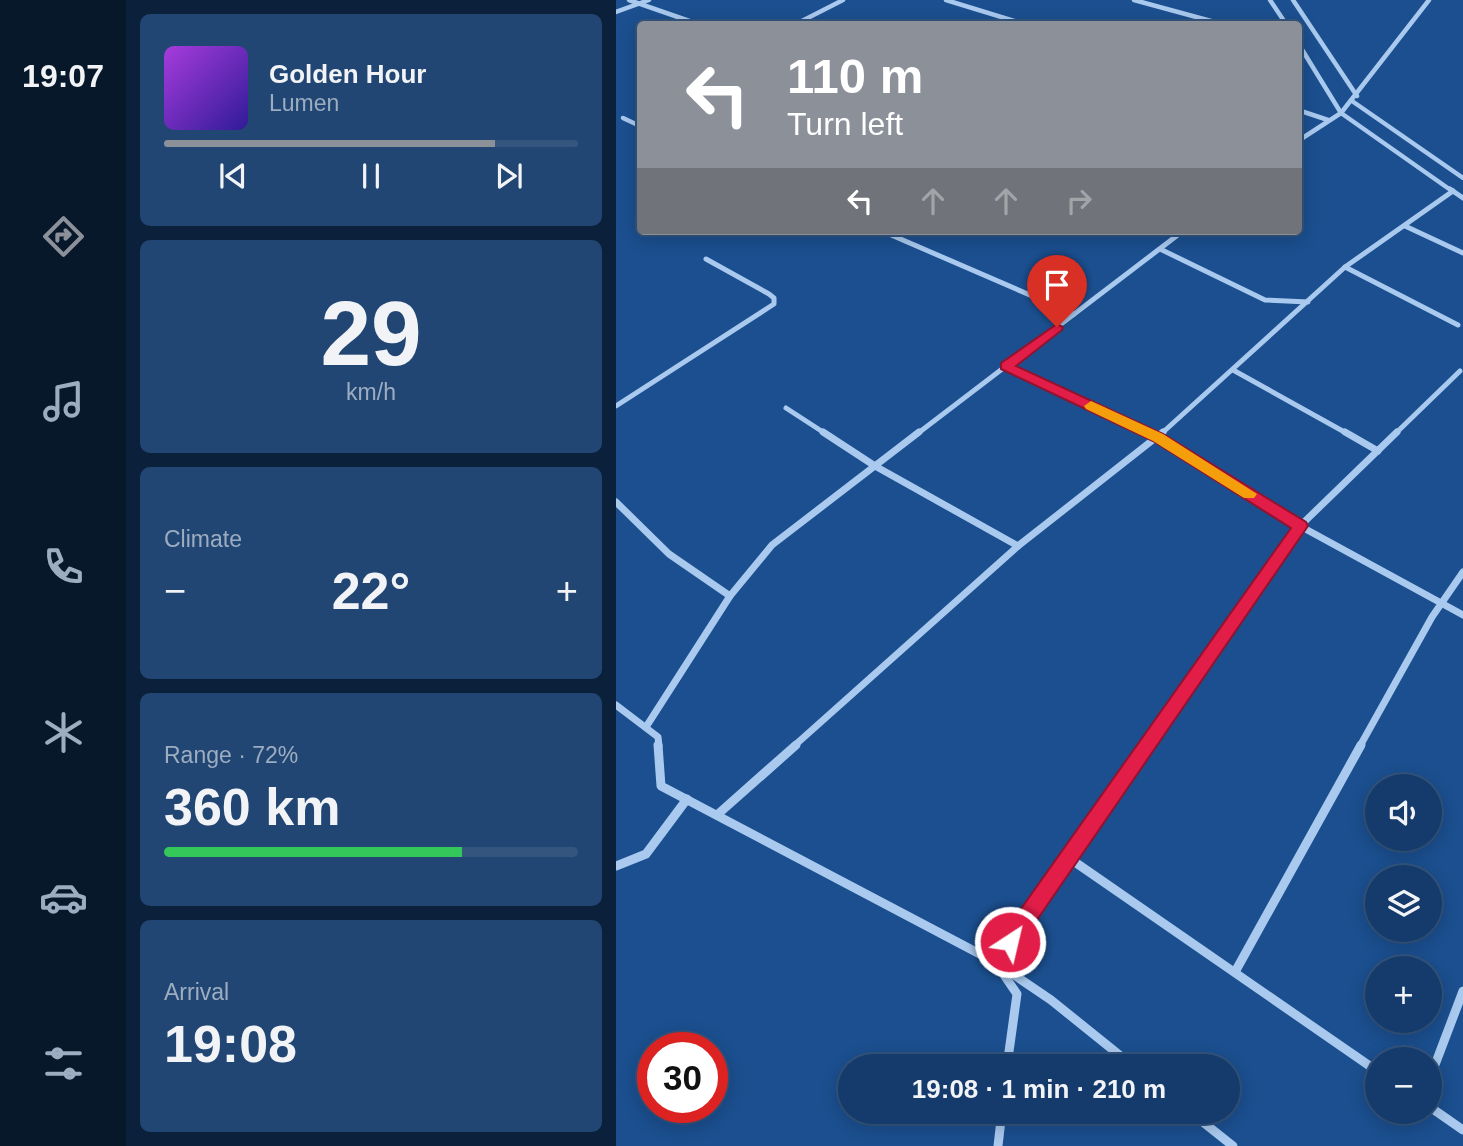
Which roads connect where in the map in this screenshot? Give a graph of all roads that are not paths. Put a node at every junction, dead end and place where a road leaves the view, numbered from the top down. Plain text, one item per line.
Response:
1 (629, 0) edge
2 (649, 0) edge
3 (843, 0) edge
4 (946, 0) edge
5 (1134, 0) edge
6 (1270, 0) edge
7 (1293, 0) edge
8 (1429, 0) edge
9 (639, 4) junction
10 (616, 12) edge
11 (689, 21) edge
12 (802, 21) edge
13 (1014, 21) edge
14 (1211, 21) edge
15 (1284, 21) edge
16 (1302, 50) edge
17 (1357, 96) junction
18 (1352, 101) junction
19 (1302, 111) edge
20 (1341, 113) junction
21 (623, 118) dead end
22 (1328, 120) junction
23 (637, 125) edge
24 (1302, 138) edge
25 (1463, 178) edge
26 (1453, 191) junction
27 (1463, 198) edge
28 (1405, 226) junction
29 (891, 235) edge
30 (1178, 235) edge
31 (1160, 249) junction
32 (1463, 253) edge
33 (706, 259) dead end
34 (1345, 267) junction
35 (1308, 302) junction
36 (1074, 314) junction
37 (1458, 326) dead end
38 (1006, 366) junction
39 (1233, 370) junction
40 (1460, 371) dead end
41 (616, 405) edge
42 (786, 408) dead end
43 (1158, 437) junction
44 (1378, 451) junction
45 (875, 466) junction
46 (616, 502) edge
47 (1300, 526) junction
48 (1017, 545) junction
49 (1463, 572) edge
50 (730, 596) junction
51 (1441, 604) junction
52 (1463, 615) edge
53 (616, 705) edge
54 (646, 727) junction
55 (687, 799) junction
56 (717, 816) junction
57 (1069, 858) junction
58 (616, 866) edge
59 (995, 962) junction
60 (1234, 972) junction
61 (1463, 991) edge
62 (1442, 1047) edge
63 (1009, 1054) edge
64 (1118, 1054) edge
65 (1365, 1063) edge
66 (1442, 1115) edge
67 (1001, 1124) edge
68 (1205, 1124) edge
69 (1463, 1130) edge
70 (998, 1146) edge
71 (1233, 1146) edge

1 - 9 street
2 - 9 street
3 - 12 street
4 - 13 street
5 - 14 street
6 - 15 street
7 - 17 street
8 - 17 street
9 - 10 street
9 - 11 street
16 - 20 street
17 - 18 street
18 - 20 street
18 - 25 street
19 - 22 street
20 - 22 street
20 - 26 street
21 - 23 street
22 - 24 street
26 - 27 street
26 - 28 street
28 - 32 street
28 - 34 street
29 - 36 street
30 - 31 street
31 - 35 street
31 - 36 street
33 - 41 street
34 - 35 street
34 - 37 street
35 - 39 street
36 - 38 street
38 - 43 street
38 - 45 street
39 - 43 street
39 - 44 street
40 - 44 street
42 - 45 street
43 - 47 street
43 - 48 street
44 - 47 street
45 - 48 street
45 - 50 street
46 - 50 street
47 - 51 street
47 - 57 street
48 - 56 street
49 - 51 street
50 - 54 street
51 - 52 street
51 - 60 street
53 - 54 street
54 - 55 street
55 - 56 street
55 - 58 street
56 - 59 street
57 - 59 street
57 - 60 street
59 - 63 street
59 - 64 street
60 - 65 street
61 - 62 street
66 - 69 street
67 - 70 street
68 - 71 street

